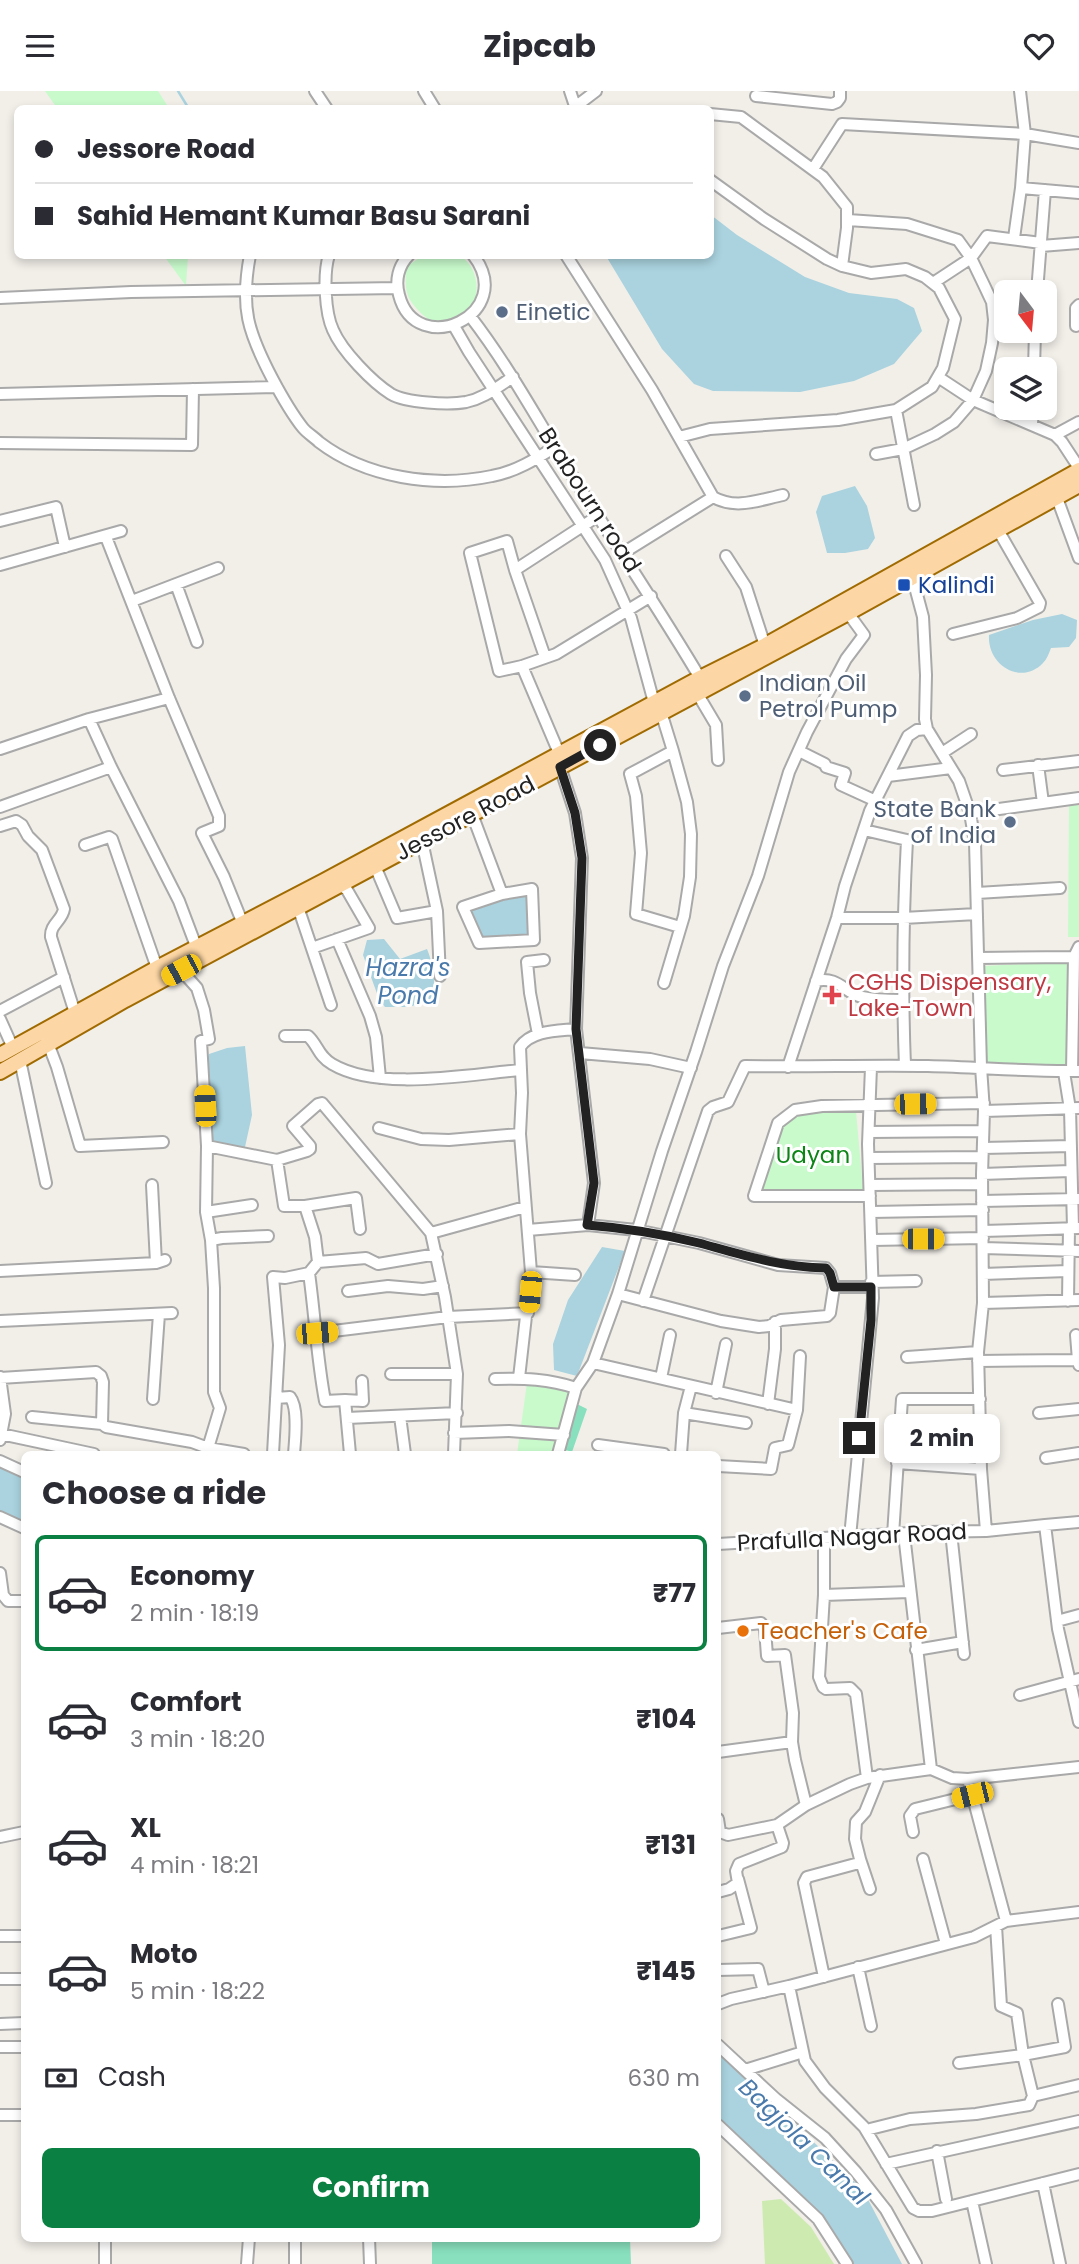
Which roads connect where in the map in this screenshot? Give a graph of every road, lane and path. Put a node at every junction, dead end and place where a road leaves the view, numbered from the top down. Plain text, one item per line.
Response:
1 (596, 91) edge
2 (840, 91) edge
3 (1020, 91) edge
4 (756, 96) dead end
5 (579, 105) edge
6 (714, 114) edge
7 (1025, 134) junction
8 (1079, 143) edge
9 (813, 169) junction
10 (714, 183) edge
11 (1021, 188) junction
12 (1045, 190) junction
13 (1079, 194) edge
14 (848, 220) junction
15 (1014, 238) junction
16 (1079, 243) edge
17 (1041, 244) junction
18 (971, 258) junction
19 (249, 259) edge
20 (328, 259) edge
21 (407, 259) edge
22 (476, 259) edge
23 (568, 259) edge
24 (842, 266) junction
25 (1038, 280) edge
26 (933, 283) junction
27 (397, 288) junction
28 (326, 289) junction
29 (245, 290) junction
30 (0, 298) edge
31 (1079, 305) edge
32 (470, 316) junction
33 (454, 326) junction
34 (1076, 326) dead end
35 (513, 377) junction
36 (938, 377) junction
37 (277, 387) junction
38 (193, 389) junction
39 (494, 389) junction
40 (0, 394) edge
41 (973, 400) junction
42 (896, 410) junction
43 (1032, 420) edge
44 (1079, 422) edge
45 (1032, 424) junction
46 (1055, 435) junction
47 (679, 437) junction
48 (0, 443) edge
49 (555, 447) junction
50 (903, 449) junction
51 (876, 454) dead end
52 (537, 458) junction
53 (1079, 469) edge
54 (1079, 485) edge
55 (783, 495) dead end
56 (713, 497) junction
57 (1057, 498) junction
58 (914, 505) dead end
59 (598, 516) junction
60 (0, 521) edge
61 (583, 526) junction
62 (998, 530) junction
63 (121, 531) dead end
64 (106, 537) junction
65 (65, 547) junction
66 (623, 553) junction
67 (726, 556) dead end
68 (1079, 558) edge
69 (0, 565) edge
70 (218, 568) dead end
71 (515, 570) junction
72 (911, 570) junction
73 (176, 584) junction
74 (652, 596) junction
75 (132, 601) junction
76 (628, 611) junction
77 (848, 613) junction
78 (953, 634) dead end
79 (197, 642) dead end
80 (766, 650) junction
81 (545, 657) junction
82 (522, 666) junction
83 (701, 686) junction
84 (169, 698) junction
85 (658, 707) junction
86 (89, 719) junction
87 (927, 729) junction
88 (971, 734) dead end
89 (0, 749) edge
90 (673, 751) junction
91 (799, 751) junction
92 (942, 753) junction
93 (560, 760) junction
94 (718, 760) dead end
95 (1079, 761) edge
96 (1038, 765) junction
97 (111, 767) junction
98 (951, 768) junction
99 (1003, 770) dead end
100 (888, 776) junction
101 (1079, 798) edge
102 (876, 801) junction
103 (1043, 803) junction
104 (0, 807) edge
105 (970, 813) junction
106 (472, 814) junction
107 (0, 825) edge
108 (864, 830) junction
109 (422, 841) junction
110 (85, 845) dead end
111 (375, 866) junction
112 (340, 884) junction
113 (1060, 888) dead end
114 (977, 893) junction
115 (502, 894) junction
116 (299, 907) junction
117 (437, 912) junction
118 (978, 914) junction
119 (837, 918) junction
120 (903, 918) junction
121 (680, 927) junction
122 (245, 929) junction
123 (337, 939) junction
124 (312, 948) junction
125 (1077, 952) edge
126 (198, 954) junction
127 (978, 958) junction
128 (544, 960) dead end
129 (157, 968) junction
130 (181, 970) junction
131 (440, 976) dead end
132 (64, 977) junction
133 (816, 981) junction
134 (664, 983) dead end
135 (902, 1000) junction
136 (1077, 1002) edge
137 (331, 1005) dead end
138 (0, 1011) edge
139 (75, 1013) junction
140 (0, 1019) edge
141 (576, 1029) junction
142 (538, 1034) junction
143 (285, 1036) dead end
144 (45, 1037) junction
145 (580, 1053) junction
146 (17, 1054) junction
147 (0, 1055) edge
148 (905, 1066) junction
149 (691, 1067) junction
150 (788, 1067) junction
151 (871, 1067) junction
152 (981, 1067) junction
153 (522, 1070) junction
154 (1072, 1071) edge
155 (0, 1072) edge
156 (380, 1079) junction
157 (870, 1105) junction
158 (984, 1107) junction
159 (1074, 1109) edge
160 (379, 1128) dead end
161 (984, 1131) junction
162 (869, 1132) junction
163 (520, 1134) junction
164 (163, 1142) dead end
165 (207, 1146) junction
166 (1071, 1146) junction
167 (982, 1153) junction
168 (869, 1158) junction
169 (276, 1160) junction
170 (1071, 1171) junction
171 (982, 1179) junction
172 (47, 1182) dead end
173 (152, 1185) dead end
174 (870, 1191) junction
175 (1075, 1200) edge
176 (252, 1205) dead end
177 (305, 1206) junction
178 (983, 1206) junction
179 (525, 1207) junction
180 (206, 1212) junction
181 (871, 1212) junction
182 (587, 1225) junction
183 (1074, 1228) edge
184 (360, 1229) dead end
185 (528, 1230) junction
186 (636, 1230) junction
187 (432, 1233) junction
188 (268, 1236) dead end
189 (665, 1236) junction
190 (983, 1239) junction
191 (211, 1240) junction
192 (872, 1240) junction
193 (1074, 1252) edge
194 (437, 1254) junction
195 (318, 1262) junction
196 (0, 1271) edge
197 (1068, 1271) junction
198 (531, 1272) junction
199 (309, 1273) junction
200 (983, 1274) junction
201 (575, 1275) dead end
202 (916, 1281) dead end
203 (871, 1285) junction
204 (443, 1286) junction
205 (834, 1287) junction
206 (348, 1291) dead end
207 (618, 1294) junction
208 (643, 1301) junction
209 (1074, 1301) edge
210 (983, 1303) junction
211 (172, 1313) dead end
212 (528, 1313) junction
213 (159, 1314) junction
214 (448, 1317) junction
215 (0, 1321) edge
216 (775, 1322) junction
217 (317, 1333) junction
218 (670, 1335) dead end
219 (1076, 1335) dead end
220 (726, 1344) dead end
221 (800, 1356) dead end
222 (978, 1356) junction
223 (907, 1357) dead end
224 (1079, 1362) edge
225 (593, 1363) junction
226 (391, 1374) dead end
227 (457, 1374) junction
228 (0, 1377) edge
229 (519, 1378) junction
230 (661, 1378) junction
231 (495, 1379) dead end
232 (362, 1381) dead end
233 (691, 1386) junction
234 (576, 1388) junction
235 (716, 1393) junction
236 (276, 1398) junction
237 (153, 1399) dead end
238 (980, 1399) junction
239 (345, 1400) junction
240 (768, 1404) junction
241 (1079, 1409) edge
242 (797, 1410) junction
243 (457, 1413) junction
244 (684, 1413) junction
245 (1039, 1413) dead end
246 (2, 1414) edge
247 (400, 1416) junction
248 (32, 1417) dead end
249 (347, 1418) junction
250 (746, 1423) dead end
251 (902, 1424) junction
252 (102, 1425) junction
253 (980, 1425) junction
254 (454, 1433) junction
255 (564, 1436) junction
256 (1, 1437) edge
257 (598, 1445) dead end
258 (192, 1448) edge
259 (208, 1448) junction
260 (78, 1451) edge
261 (226, 1451) edge
262 (273, 1451) edge
263 (293, 1451) edge
264 (351, 1451) edge
265 (405, 1451) edge
266 (454, 1451) edge
267 (559, 1451) edge
268 (642, 1451) edge
269 (681, 1451) edge
270 (1079, 1453) edge
271 (1046, 1458) dead end
272 (0, 1461) edge
273 (897, 1463) junction
274 (721, 1466) edge
275 (981, 1469) junction
276 (21, 1471) edge
277 (0, 1517) edge
278 (1079, 1522) edge
279 (1045, 1525) junction
280 (21, 1527) edge
281 (986, 1531) junction
282 (951, 1532) junction
283 (899, 1535) junction
284 (850, 1537) junction
285 (824, 1538) junction
286 (721, 1544) edge
287 (0, 1573) edge
288 (909, 1592) junction
289 (824, 1595) junction
290 (21, 1601) edge
291 (1079, 1615) edge
292 (1057, 1621) junction
293 (721, 1629) edge
294 (916, 1650) junction
295 (1075, 1680) edge
296 (1020, 1695) dead end
297 (1079, 1717) edge
298 (792, 1742) junction
299 (721, 1752) edge
300 (1079, 1767) edge
301 (931, 1769) junction
302 (880, 1775) junction
303 (867, 1778) junction
304 (968, 1779) junction
305 (972, 1795) junction
306 (806, 1805) junction
307 (778, 1825) junction
308 (721, 1832) edge
309 (914, 1832) dead end
310 (21, 1833) edge
311 (0, 1837) edge
312 (860, 1859) junction
313 (923, 1859) dead end
314 (738, 1879) junction
315 (870, 1889) dead end
316 (721, 1891) edge
317 (1079, 1912) edge
318 (1001, 1924) junction
319 (721, 1934) edge
320 (21, 1935) edge
321 (0, 1936) edge
322 (946, 1944) junction
323 (858, 1967) junction
324 (721, 1971) edge
325 (824, 1977) junction
326 (0, 1979) edge
327 (21, 1979) edge
328 (789, 1986) junction
329 (764, 1992) junction
330 (721, 2003) edge
331 (1058, 2004) dead end
332 (21, 2023) edge
333 (0, 2024) edge
334 (871, 2026) dead end
335 (0, 2047) edge
336 (21, 2047) edge
337 (721, 2048) edge
338 (803, 2052) junction
339 (1023, 2055) junction
340 (959, 2063) dead end
341 (745, 2070) junction
342 (1079, 2085) edge
343 (1033, 2096) junction
344 (0, 2115) edge
345 (21, 2115) edge
346 (1079, 2121) edge
347 (721, 2128) edge
348 (866, 2130) junction
349 (937, 2151) junction
350 (886, 2164) junction
351 (1079, 2174) edge
352 (1043, 2183) junction
353 (946, 2199) dead end
354 (972, 2201) junction
355 (105, 2242) edge
356 (249, 2242) edge
357 (295, 2242) edge
358 (369, 2242) edge
359 (105, 2264) edge
360 (247, 2264) edge
361 (295, 2264) edge
362 (370, 2264) edge
363 (847, 2264) edge
364 (916, 2264) edge
365 (986, 2264) edge
366 (1060, 2264) edge

1 - 5 street
2 - 4 street
3 - 7 street
6 - 9 street
7 - 8 street
7 - 9 street
7 - 11 street
9 - 14 street
10 - 24 street
11 - 12 street
11 - 15 street
12 - 13 street
12 - 17 street
14 - 18 street
14 - 24 street
15 - 17 street
15 - 18 street
16 - 17 street
17 - 25 street
18 - 26 street
18 - 41 street
19 - 29 street
20 - 28 street
21 - 27 street
22 - 32 street
23 - 47 street
24 - 26 street
26 - 36 street
27 - 28 street
27 - 33 street
28 - 29 street
28 - 39 street
29 - 30 street
29 - 37 street
31 - 34 street
32 - 33 street
32 - 35 street, Brabourn road
33 - 39 street
35 - 39 street
35 - 49 street, Brabourn road
36 - 41 street
36 - 42 street
37 - 38 street
37 - 52 street
38 - 40 street
38 - 48 street
39 - 52 street
41 - 45 street
41 - 50 street
42 - 47 street
42 - 50 street
43 - 45 street
44 - 46 street
45 - 46 street
46 - 53 street
47 - 56 street
49 - 52 street
49 - 59 street, Brabourn road
50 - 51 street
50 - 58 street
52 - 61 street
53 - 72 main road
54 - 57 main road
55 - 56 street
56 - 66 street
57 - 62 main road
57 - 68 street
59 - 61 street
59 - 66 street, Brabourn road
60 - 65 street
61 - 71 street
61 - 76 street
62 - 72 main road
62 - 78 street
63 - 64 street
64 - 65 street
64 - 75 street
65 - 69 street
66 - 74 street, Brabourn road
67 - 80 street
70 - 73 street
71 - 81 street
71 - 82 street
72 - 77 main road
72 - 80 main road
72 - 87 street
73 - 75 street
73 - 79 street
74 - 76 street
74 - 83 street, Brabourn road
75 - 84 street
76 - 81 street
76 - 85 street
77 - 80 main road
77 - 91 street
80 - 83 main road
81 - 82 street
82 - 93 street
83 - 85 main road
83 - 94 street, Brabourn road
84 - 86 street
84 - 122 street
85 - 90 street
85 - 93 main road
86 - 89 street
86 - 97 street
87 - 92 street
87 - 100 street
88 - 92 street
90 - 121 street
90 - 121 street
91 - 102 street
91 - 149 street
92 - 98 street
93 - 106 main road, Jessore Road
93 - 122 main road
93 - 141 street
95 - 96 street
96 - 99 street
96 - 103 street
97 - 104 street
97 - 126 street
98 - 100 street
98 - 105 street
100 - 102 street
101 - 103 street
102 - 108 street
103 - 105 street
105 - 114 street
106 - 109 main road, Jessore Road
106 - 115 street
107 - 132 street
108 - 119 street
108 - 120 street
109 - 111 main road, Jessore Road
109 - 117 street
110 - 129 street
111 - 112 main road, Jessore Road
111 - 117 street
112 - 116 main road, Jessore Road
112 - 123 street
113 - 114 street
114 - 118 street
115 - 115 street
116 - 122 main road, Jessore Road
116 - 124 street
117 - 131 street
118 - 120 street
118 - 127 street
119 - 120 street
119 - 133 street
120 - 135 street
121 - 134 street
122 - 126 main road
123 - 124 street
123 - 156 street
124 - 137 street
125 - 127 street
125 - 136 street
126 - 129 main road
126 - 130 main road
127 - 152 street
128 - 142 street
129 - 139 main road
130 - 144 main road
130 - 165 street
132 - 138 street
132 - 139 street
133 - 135 street
133 - 150 street
135 - 148 street
136 - 154 street
139 - 144 main road
140 - 146 street
141 - 142 street
141 - 145 street
142 - 153 street
143 - 156 street
144 - 146 main road
144 - 164 street
145 - 149 street
145 - 182 street
146 - 147 main road
146 - 155 main road
146 - 172 street
148 - 151 street
148 - 152 street
149 - 186 street
150 - 151 street
150 - 189 street
151 - 157 street
152 - 154 street
152 - 158 street
153 - 156 street
153 - 163 street
154 - 159 street
157 - 158 street
157 - 162 street
157 - 174 street
158 - 159 street
158 - 161 street
159 - 166 street
160 - 163 street
161 - 162 street
161 - 167 street
162 - 168 street
163 - 179 street
165 - 169 street
165 - 180 street
166 - 167 street
166 - 170 street
167 - 168 street
167 - 171 street
168 - 174 street
169 - 177 street
169 - 187 street
170 - 171 street
170 - 175 street
171 - 174 street
171 - 178 street
173 - 196 street
174 - 181 street
175 - 178 street
175 - 183 street
176 - 180 street
177 - 184 street
177 - 195 street
178 - 181 street
178 - 190 street
179 - 185 street
179 - 187 street
180 - 191 street
181 - 192 street
182 - 185 street
182 - 186 street
183 - 190 street
183 - 193 street
185 - 198 street
186 - 189 street
186 - 207 street
187 - 194 street
188 - 191 street
189 - 205 street
189 - 208 street
190 - 192 street
190 - 193 street
190 - 200 street
191 - 259 street
192 - 203 street
193 - 197 street
194 - 195 street
194 - 204 street
195 - 199 street
197 - 200 street
197 - 209 street
198 - 201 street
198 - 212 street
199 - 217 street
199 - 236 street
200 - 210 street
202 - 203 street
203 - 205 street
203 - 284 street
204 - 206 street
204 - 214 street
205 - 216 street
207 - 208 street
207 - 225 street
208 - 216 street
209 - 210 street
210 - 222 street
211 - 213 street
212 - 214 street
212 - 229 street
213 - 215 street
213 - 237 street
214 - 217 street
214 - 227 street
216 - 240 street
217 - 239 street
218 - 230 street
219 - 224 street
220 - 235 street
221 - 242 street
222 - 223 street
222 - 224 street
222 - 238 street
225 - 230 street
225 - 234 street
226 - 227 street
227 - 243 street
228 - 246 street
228 - 252 street
229 - 231 street
229 - 234 street
230 - 233 street
232 - 239 street
233 - 235 street
233 - 244 street
234 - 255 street
235 - 240 street
236 - 262 street
236 - 263 street
238 - 251 street
238 - 253 street
239 - 249 street
240 - 242 street
241 - 245 street
242 - 274 street
243 - 247 street
243 - 254 street
244 - 250 street
244 - 269 street
246 - 256 street
247 - 249 street
247 - 265 street
248 - 252 street
249 - 264 street
251 - 253 street
251 - 273 street
252 - 258 street
253 - 275 street
254 - 255 street
254 - 266 street
255 - 267 street
256 - 260 street
257 - 268 street
258 - 259 street
259 - 261 street
270 - 271 street
272 - 276 street
273 - 275 street
273 - 283 street
275 - 281 street
277 - 280 street
278 - 279 street, Prafulla Nagar Road
279 - 281 street, Prafulla Nagar Road
279 - 292 street
281 - 282 street, Prafulla Nagar Road
282 - 283 street, Prafulla Nagar Road
282 - 294 street
283 - 284 street, Prafulla Nagar Road
283 - 288 street
284 - 285 street, Prafulla Nagar Road
285 - 286 street, Prafulla Nagar Road
285 - 289 street
287 - 290 street
288 - 289 street
288 - 294 street
289 - 303 street
291 - 292 street
292 - 295 street
293 - 298 street
294 - 301 street
295 - 296 street
295 - 297 street
298 - 299 street
298 - 306 street
300 - 304 street
301 - 302 street
301 - 304 street
302 - 303 street
302 - 312 street
303 - 306 street
304 - 305 street
305 - 309 street
305 - 318 street
306 - 307 street
307 - 308 street
307 - 314 street
310 - 311 street
312 - 315 street
312 - 325 street
313 - 322 street
314 - 316 street
314 - 319 street
317 - 318 street
318 - 322 street
318 - 339 street
320 - 321 street
322 - 323 street
323 - 325 street
323 - 334 street
324 - 329 street
325 - 328 street
326 - 327 street
328 - 329 street
328 - 338 street
329 - 330 street
331 - 339 street
332 - 333 street
335 - 336 street
337 - 341 street
338 - 341 street
338 - 348 street
339 - 340 street
339 - 343 street
341 - 364 street
342 - 343 street
343 - 348 street
344 - 345 street
346 - 349 street
347 - 363 street
348 - 350 street
349 - 350 street
349 - 353 street
350 - 354 street
351 - 352 street
352 - 354 street
352 - 366 street
354 - 365 street
355 - 359 street
356 - 360 street
357 - 361 street
358 - 362 street

